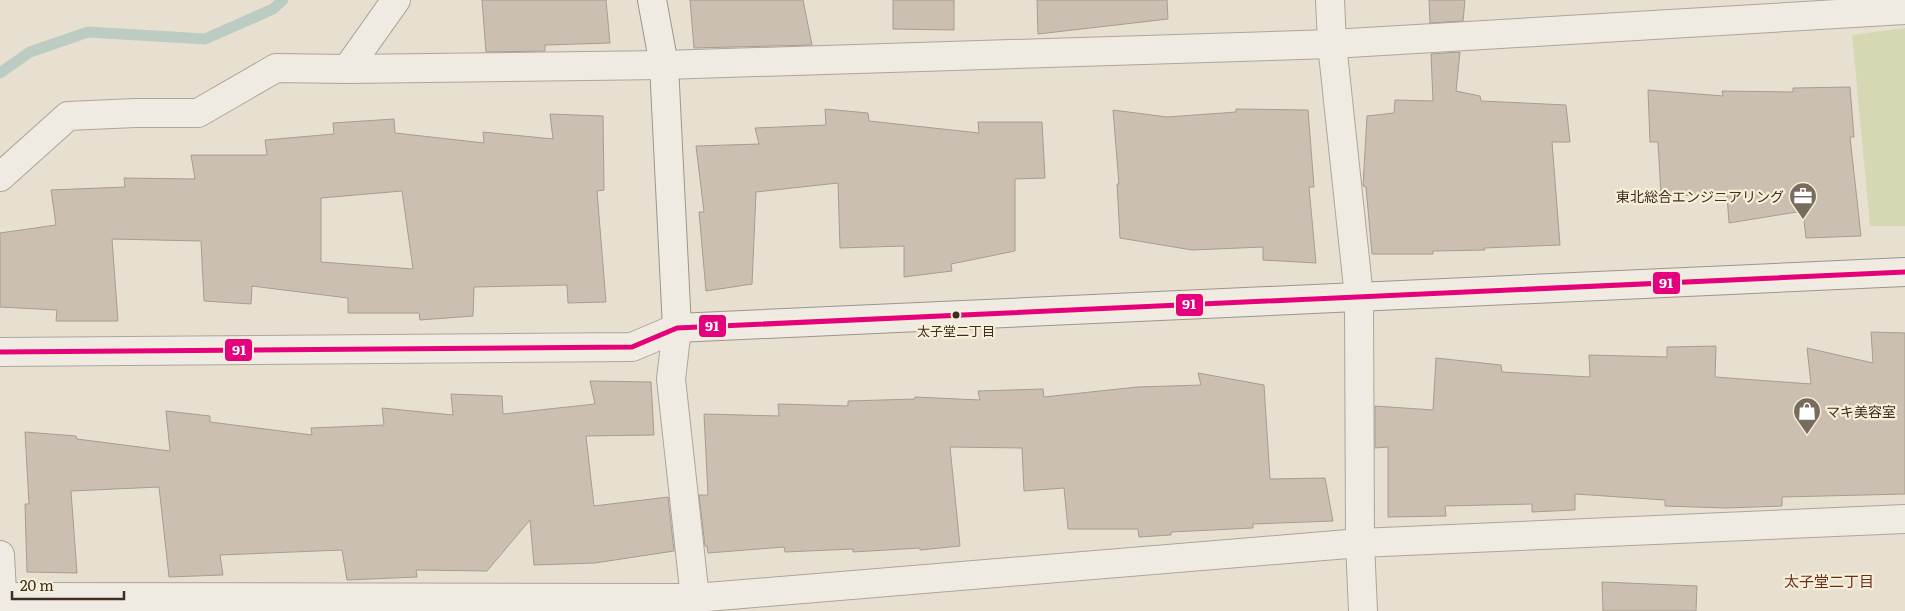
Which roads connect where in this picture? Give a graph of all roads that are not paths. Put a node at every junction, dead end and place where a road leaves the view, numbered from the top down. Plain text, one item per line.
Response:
1 (396, 0) edge
2 (652, 0) edge
3 (1330, 0) edge
4 (1905, 10) edge
5 (1332, 44) junction
6 (664, 65) junction
7 (347, 68) junction
8 (0, 177) edge
9 (1905, 272) edge
10 (1359, 296) junction
11 (677, 328) junction
12 (0, 352) edge
13 (1905, 519) edge
14 (1360, 543) junction
15 (0, 555) edge
16 (2, 601) edge
17 (695, 604) edge
18 (1363, 611) edge

1 - 7 street
2 - 6 street
3 - 5 street
4 - 5 street
5 - 6 street
5 - 10 street
6 - 7 street
6 - 11 street
7 - 8 street
9 - 10 street
10 - 11 street
10 - 14 street
11 - 12 street
11 - 17 street
13 - 14 street
14 - 17 street
14 - 18 street
15 - 16 street
16 - 17 street

